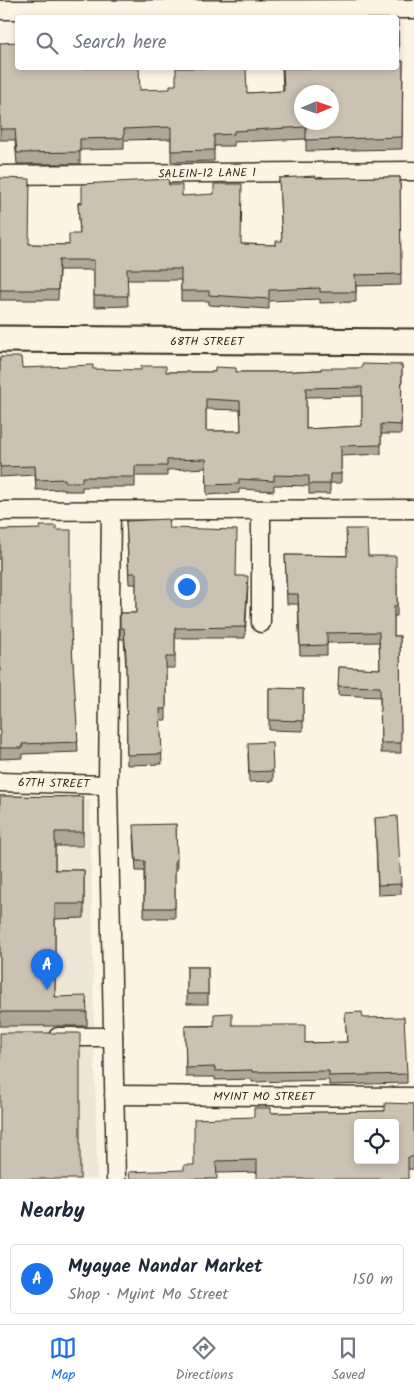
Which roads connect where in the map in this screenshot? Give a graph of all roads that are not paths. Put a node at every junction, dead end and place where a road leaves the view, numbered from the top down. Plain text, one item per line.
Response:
1 (414, 9) edge
2 (0, 10) edge
3 (414, 171) edge
4 (0, 175) edge
5 (0, 339) edge
6 (414, 342) edge
7 (414, 509) edge
8 (261, 510) junction
9 (0, 511) edge
10 (111, 511) junction
11 (261, 623) dead end
12 (0, 782) edge
13 (108, 784) junction
14 (113, 1036) junction
15 (38, 1037) edge
16 (114, 1095) junction
17 (414, 1097) edge
18 (116, 1179) edge

1 - 2 street
3 - 4 street, SALEIN-12 LANE 1
5 - 6 main road, 68TH STREET
7 - 8 street
8 - 10 street
8 - 11 street
9 - 10 street
10 - 13 street
12 - 13 street, 67TH STREET
13 - 14 street
14 - 15 street
14 - 16 street
16 - 17 street, MYINT MO STREET
16 - 18 street

